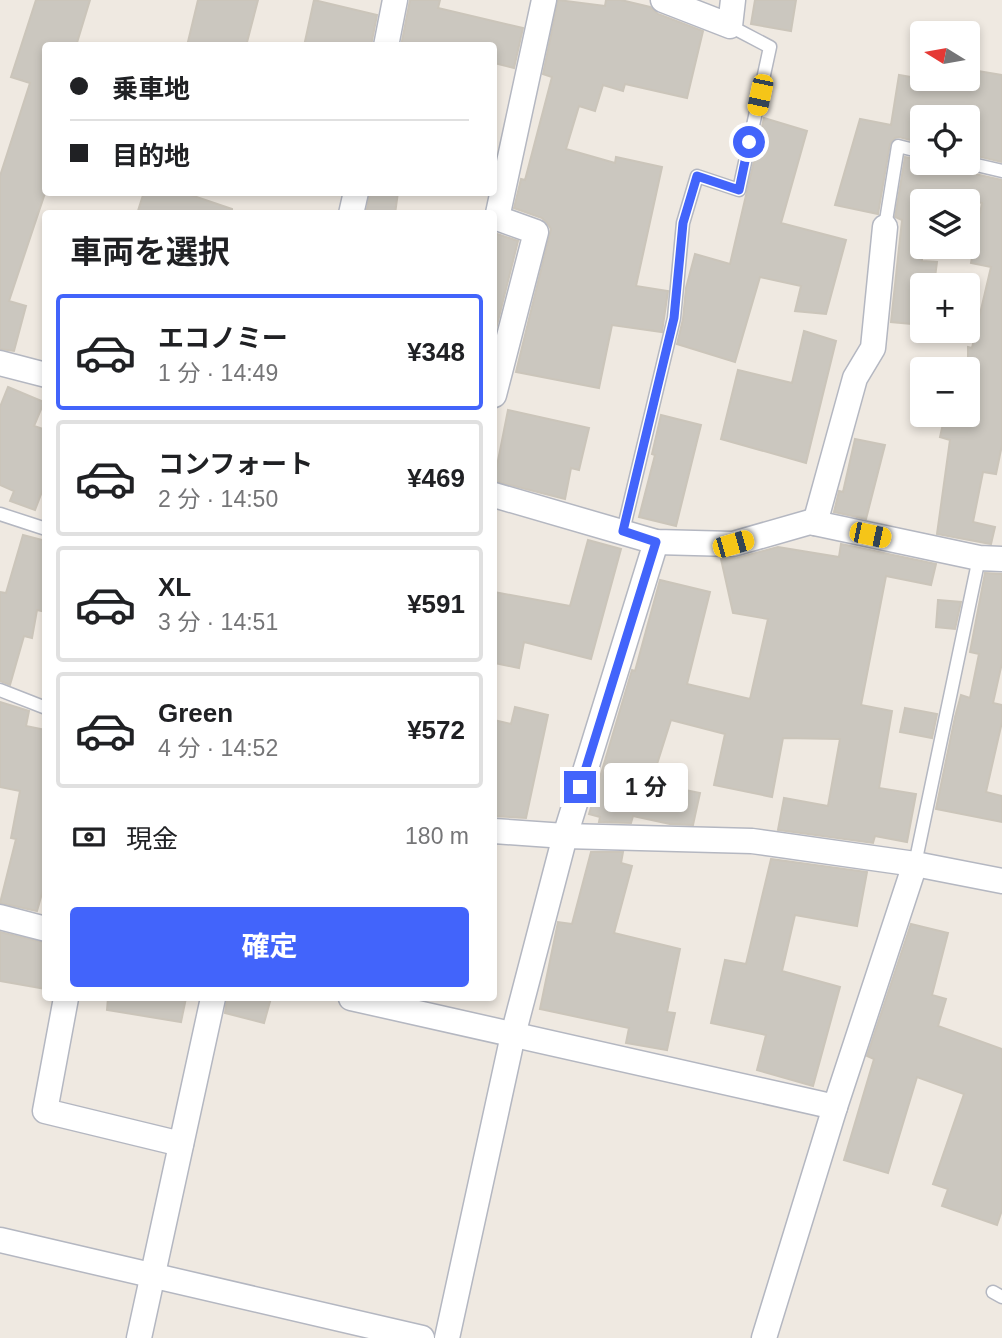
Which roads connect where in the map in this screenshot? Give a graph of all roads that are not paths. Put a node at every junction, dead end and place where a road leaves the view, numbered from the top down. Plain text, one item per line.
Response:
1 (395, 0) edge
2 (544, 0) edge
3 (663, 0) edge
4 (733, 0) edge
5 (730, 26) junction
6 (387, 42) edge
7 (910, 149) edge
8 (980, 166) edge
9 (1002, 171) edge
10 (497, 218) edge
11 (497, 218) edge
12 (885, 226) joint
13 (0, 363) edge
14 (42, 373) edge
15 (497, 383) edge
16 (497, 496) edge
17 (0, 514) edge
18 (815, 523) junction
19 (42, 528) edge
20 (623, 531) junction
21 (656, 542) junction
22 (990, 559) edge
23 (0, 690) edge
24 (42, 706) edge
25 (497, 831) edge
26 (565, 836) junction
27 (915, 864) junction
28 (1002, 881) edge
29 (0, 918) edge
30 (42, 928) edge
31 (65, 1001) edge
32 (212, 1001) edge
33 (364, 1001) edge
34 (513, 1035) junction
35 (835, 1107) junction
36 (181, 1144) junction
37 (0, 1240) edge
38 (154, 1275) junction
39 (139, 1338) edge
40 (422, 1338) edge
41 (447, 1338) edge
42 (764, 1338) edge

1 - 6 street
2 - 11 street
3 - 5 street
4 - 5 street
5 - 20 lane
7 - 12 lane
8 - 9 lane
10 - 15 street
12 - 18 street
13 - 14 street
16 - 20 street
17 - 19 lane
18 - 21 street
18 - 22 street
20 - 21 street
21 - 26 street
22 - 27 lane
23 - 24 lane
25 - 26 street
26 - 27 street
26 - 34 street
27 - 28 street
27 - 35 street
29 - 30 street
31 - 36 street
32 - 36 street
33 - 34 street
34 - 35 street
34 - 41 street
35 - 42 street
36 - 38 street
37 - 38 street
38 - 39 street
38 - 40 street

